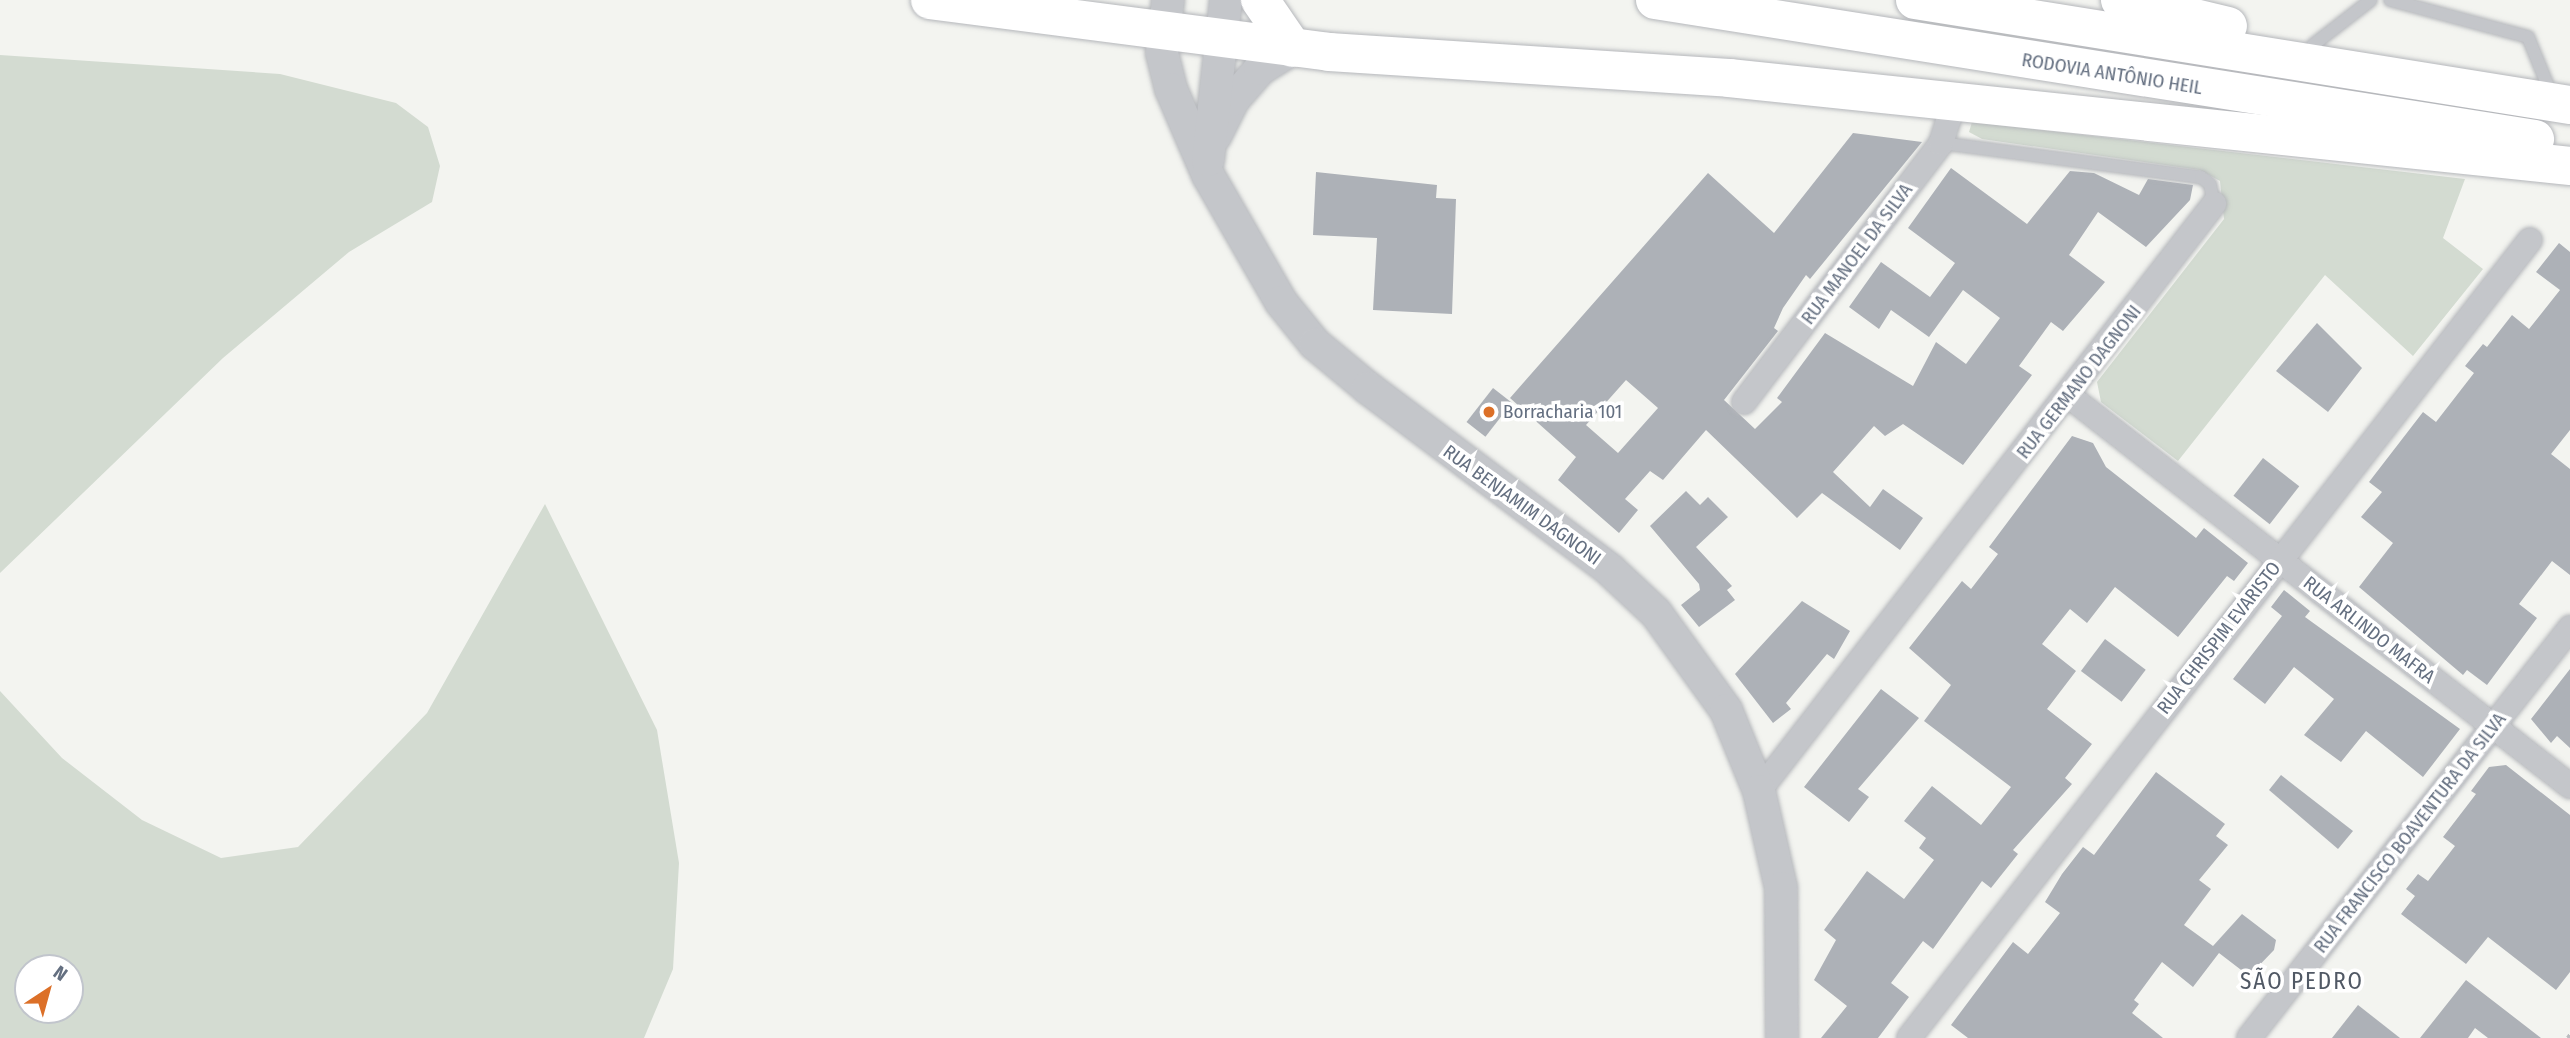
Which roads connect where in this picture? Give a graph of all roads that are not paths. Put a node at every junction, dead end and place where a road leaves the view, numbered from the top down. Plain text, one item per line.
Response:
1 (930, 0) edge
2 (1133, 0) edge
3 (1226, 0) edge
4 (1260, 0) edge
5 (1655, 0) edge
6 (1914, 0) edge
7 (2120, 0) edge
8 (2371, 0) edge
9 (2390, 0) edge
10 (1166, 17) edge
11 (1106, 27) junction
12 (1220, 40) junction
13 (2313, 45) junction
14 (1293, 48) junction
15 (2498, 94) junction
16 (1955, 100) junction
17 (2562, 104) edge
18 (1941, 143) junction
19 (2570, 144) edge
20 (2570, 166) edge
21 (1208, 175) junction
22 (2214, 204) joint
23 (2530, 240) dead end
24 (2069, 396) junction
25 (1744, 402) dead end
26 (2279, 561) junction
27 (2570, 628) edge
28 (2493, 726) junction
29 (2570, 786) edge
30 (1759, 791) junction
31 (1782, 1038) edge
32 (1909, 1038) edge
33 (2249, 1038) edge

1 - 11 main road
2 - 11 main road
3 - 12 street, RUA BENJAMIM DAGNONI
4 - 14 main road
5 - 19 main road, RODOVIA ANTÔNIO HEIL
6 - 15 main road
7 - 13 main road
8 - 13 lane
9 - 17 lane
10 - 11 main road
10 - 12 main road
10 - 21 street, RUA BENJAMIM DAGNONI
12 - 14 main road
12 - 21 street, RUA BENJAMIM DAGNONI
13 - 15 main road
14 - 16 main road
14 - 21 street
15 - 17 main road
16 - 18 street, RUA MANOEL DA SILVA
16 - 20 main road
18 - 22 lane, RUA GERMANO DAGNONI
18 - 25 street, RUA MANOEL DA SILVA
21 - 30 street, RUA BENJAMIM DAGNONI
22 - 24 street, RUA GERMANO DAGNONI
23 - 26 street, RUA CHRISPIM EVARISTO
24 - 26 street, RUA ARLINDO MAFRA
24 - 30 street, RUA GERMANO DAGNONI
26 - 28 street, RUA ARLINDO MAFRA
26 - 32 street, RUA CHRISPIM EVARISTO
27 - 28 street, RUA FRANCISCO BOAVENTURA DA SILVA
28 - 29 street, RUA ARLINDO MAFRA
28 - 33 street, RUA FRANCISCO BOAVENTURA DA SILVA
30 - 31 street, RUA BENJAMIM DAGNONI

